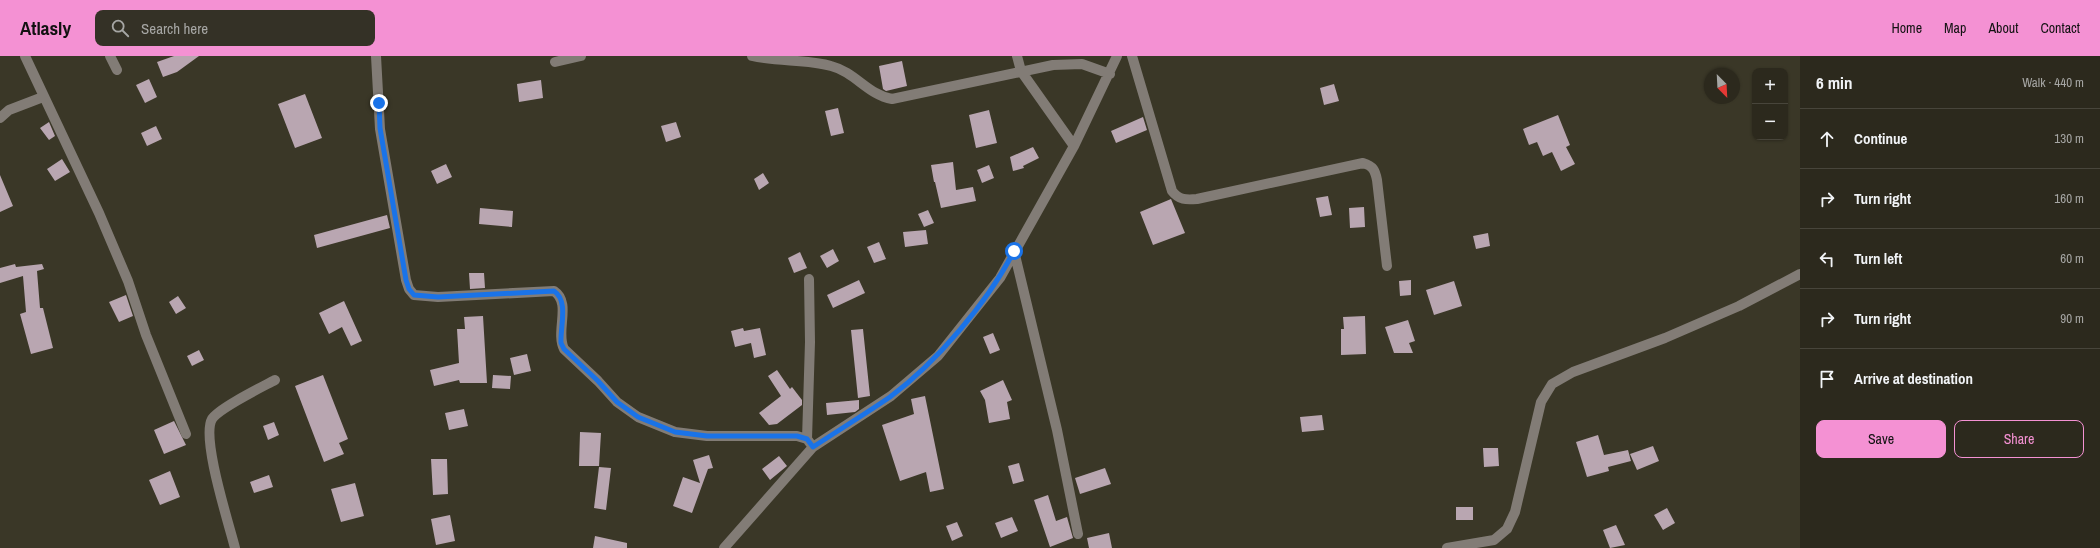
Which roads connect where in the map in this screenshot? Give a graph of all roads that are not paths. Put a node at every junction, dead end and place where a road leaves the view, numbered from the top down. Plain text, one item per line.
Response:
1 (25, 56) edge
2 (110, 56) edge
3 (376, 56) edge
4 (581, 56) edge
5 (752, 56) edge
6 (1017, 56) edge
7 (1117, 56) edge
8 (1132, 56) edge
9 (556, 62) dead end
10 (117, 70) dead end
11 (1021, 71) junction
12 (1110, 74) junction
13 (43, 97) junction
14 (0, 118) edge
15 (1074, 146) junction
16 (1014, 251) junction
17 (1387, 266) dead end
18 (1800, 274) edge
19 (809, 279) dead end
20 (275, 380) dead end
21 (186, 434) dead end
22 (810, 443) junction
23 (1078, 534) dead end
24 (235, 548) edge
25 (724, 548) edge
26 (1447, 548) edge

1 - 13 street
2 - 10 street
3 - 22 street
4 - 9 street
5 - 11 street
6 - 11 street
7 - 12 street
8 - 17 street
11 - 12 street
11 - 15 street
12 - 15 street
13 - 14 street
13 - 21 street
15 - 16 street
16 - 22 street
16 - 23 street
18 - 26 street
19 - 22 street
20 - 24 street
22 - 25 street

